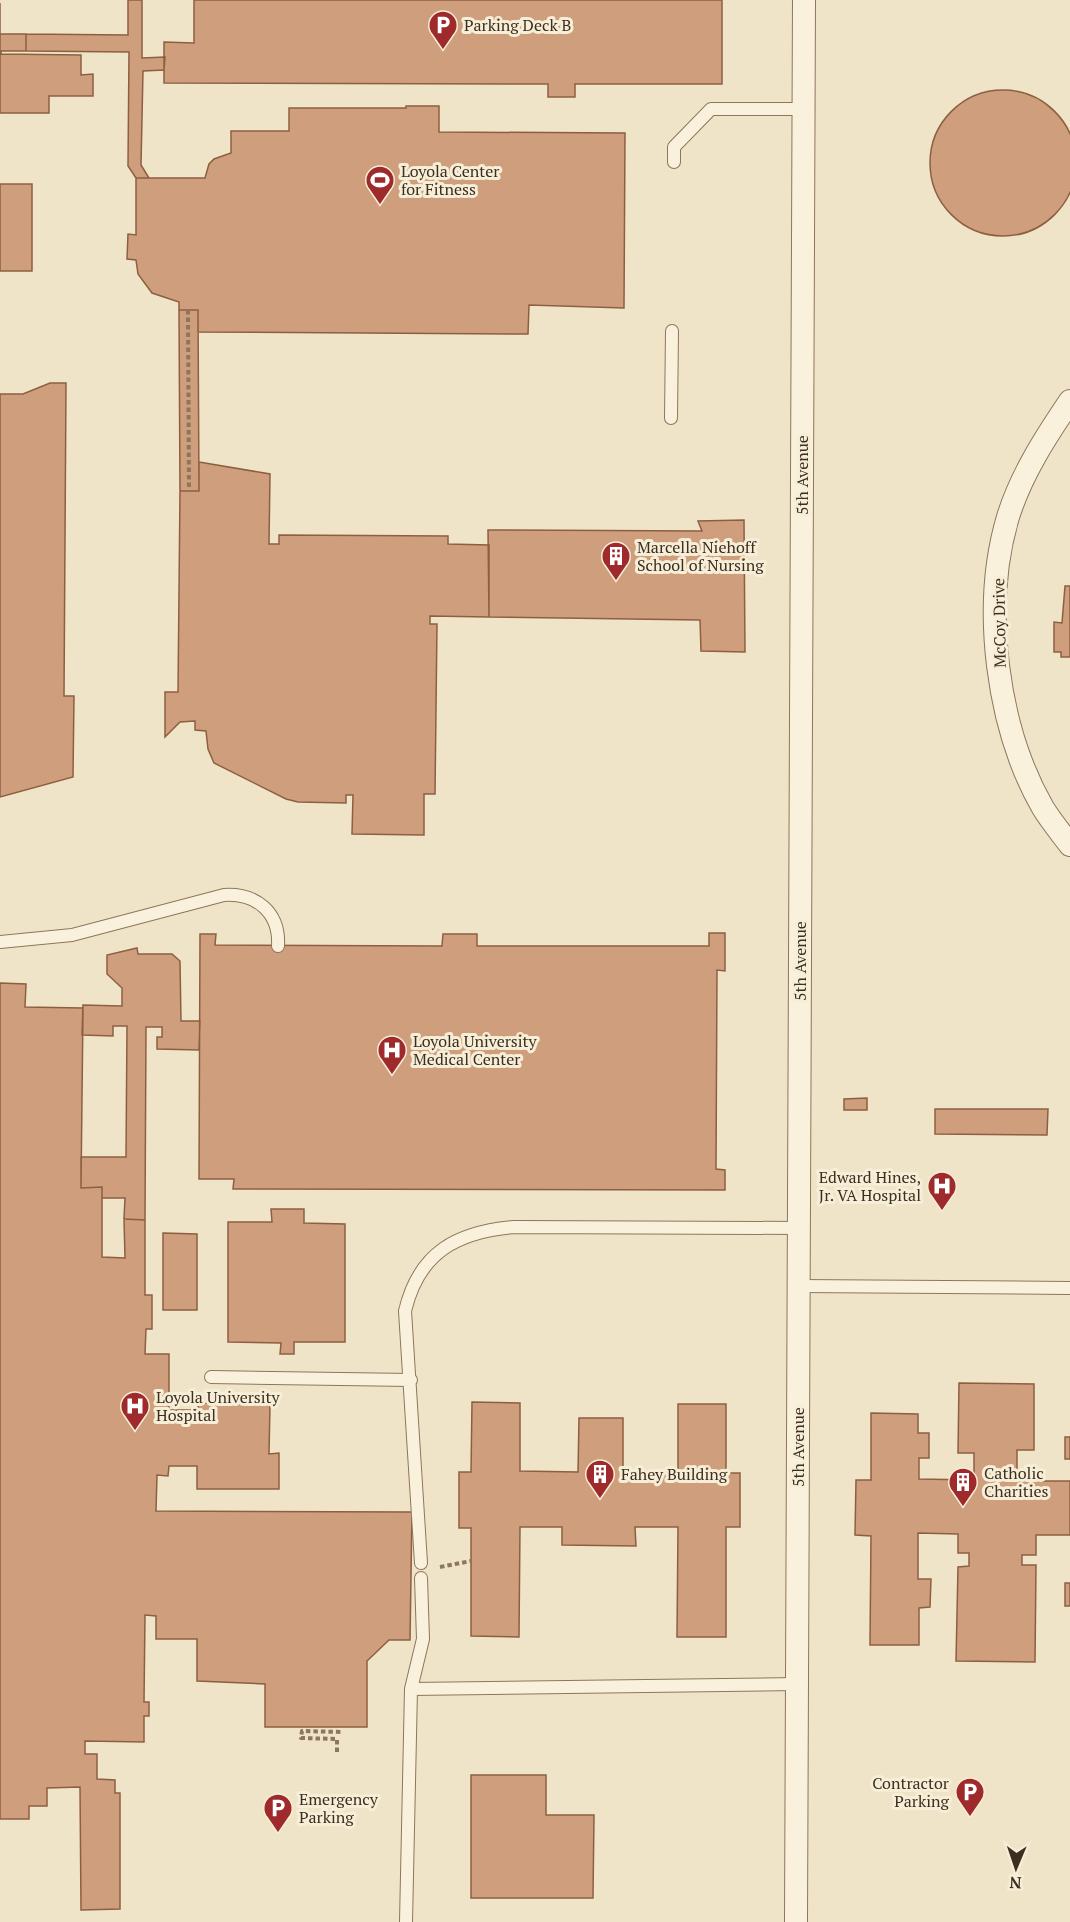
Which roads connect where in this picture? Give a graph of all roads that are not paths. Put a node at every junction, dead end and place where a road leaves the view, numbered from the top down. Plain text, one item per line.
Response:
1 (804, 0) edge
2 (803, 109) junction
3 (674, 162) dead end
4 (672, 331) dead end
5 (1070, 401) edge
6 (671, 418) dead end
7 (1070, 845) edge
8 (0, 942) edge
9 (278, 946) dead end
10 (799, 1228) junction
11 (798, 1286) junction
12 (1070, 1288) edge
13 (211, 1377) dead end
14 (411, 1380) junction
15 (421, 1563) dead end
16 (422, 1578) dead end
17 (797, 1684) junction
18 (411, 1689) junction
19 (406, 1922) edge
20 (796, 1922) edge

1 - 2 street, 5th Avenue
2 - 3 lane
2 - 10 street, 5th Avenue
4 - 6 lane
5 - 7 street, McCoy Drive
8 - 9 lane
10 - 11 street, 5th Avenue
10 - 14 lane
11 - 12 lane
11 - 17 street, 5th Avenue
13 - 14 lane
14 - 15 lane
16 - 18 lane
17 - 18 lane
17 - 20 street, 5th Avenue
18 - 19 lane

